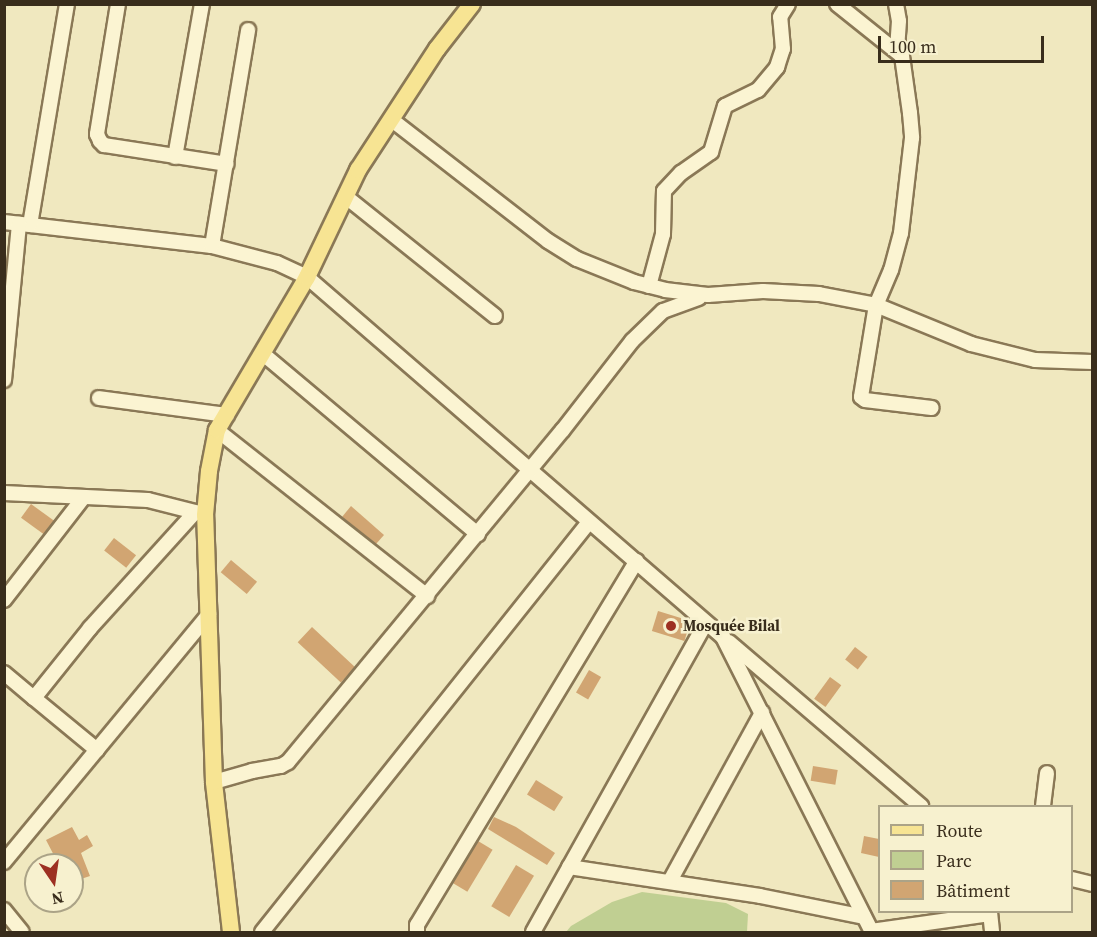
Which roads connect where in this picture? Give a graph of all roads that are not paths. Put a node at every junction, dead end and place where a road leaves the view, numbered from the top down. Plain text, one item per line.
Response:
1 (67, 4) edge
2 (118, 4) edge
3 (202, 4) edge
4 (472, 4) edge
5 (788, 4) edge
6 (837, 4) edge
7 (896, 4) edge
8 (248, 30) dead end
9 (897, 50) junction
10 (392, 120) junction
11 (175, 157) junction
12 (227, 164) junction
13 (345, 196) junction
14 (18, 224) edge
15 (212, 246) junction
16 (308, 278) junction
17 (649, 286) junction
18 (708, 296) junction
19 (8, 298) edge
20 (876, 305) junction
21 (495, 316) dead end
22 (262, 353) junction
23 (1092, 362) edge
24 (4, 380) edge
25 (99, 398) dead end
26 (932, 408) dead end
27 (227, 415) junction
28 (217, 430) junction
29 (530, 469) junction
30 (4, 493) edge
31 (84, 497) junction
32 (200, 513) junction
33 (589, 522) junction
34 (478, 534) junction
35 (637, 561) junction
36 (427, 596) junction
37 (4, 600) edge
38 (209, 614) junction
39 (706, 622) junction
40 (723, 637) junction
41 (4, 673) edge
42 (34, 699) junction
43 (762, 713) junction
44 (97, 750) junction
45 (1047, 773) dead end
46 (214, 782) junction
47 (919, 805) edge
48 (1043, 805) edge
49 (4, 862) edge
50 (569, 867) junction
51 (1073, 879) edge
52 (670, 881) junction
53 (1092, 884) edge
54 (4, 910) edge
55 (990, 913) edge
56 (864, 917) junction
57 (872, 932) edge
58 (22, 933) edge
59 (231, 933) edge
60 (262, 933) edge
61 (417, 933) edge
62 (533, 933) edge
63 (992, 933) edge

1 - 14 street
2 - 11 street
3 - 11 street
4 - 10 main road
5 - 17 street
6 - 9 street
7 - 9 street
8 - 12 street
9 - 20 street
10 - 13 main road
10 - 17 street
11 - 12 street
12 - 15 street
13 - 16 main road
13 - 21 street
14 - 15 street
14 - 19 street
15 - 16 street
16 - 22 main road
16 - 29 street
17 - 18 street
18 - 20 street
18 - 29 street
19 - 24 street
20 - 23 street
20 - 26 street
22 - 27 main road
22 - 34 street
25 - 27 street
27 - 28 main road
28 - 32 main road
28 - 36 street
29 - 33 street
29 - 34 street
30 - 31 street
31 - 32 street
31 - 37 street
32 - 38 main road
32 - 42 street
33 - 35 street
33 - 60 street
34 - 36 street
35 - 39 street
35 - 61 street
36 - 46 street
38 - 44 street
38 - 46 main road
39 - 40 street
39 - 50 street
40 - 43 street
40 - 47 street
41 - 42 street
42 - 44 street
43 - 52 street
43 - 56 street
44 - 49 street
45 - 48 street
46 - 59 main road
50 - 52 street
50 - 62 street
51 - 53 street
52 - 56 street
54 - 58 street
55 - 57 street
55 - 63 street
56 - 57 street

